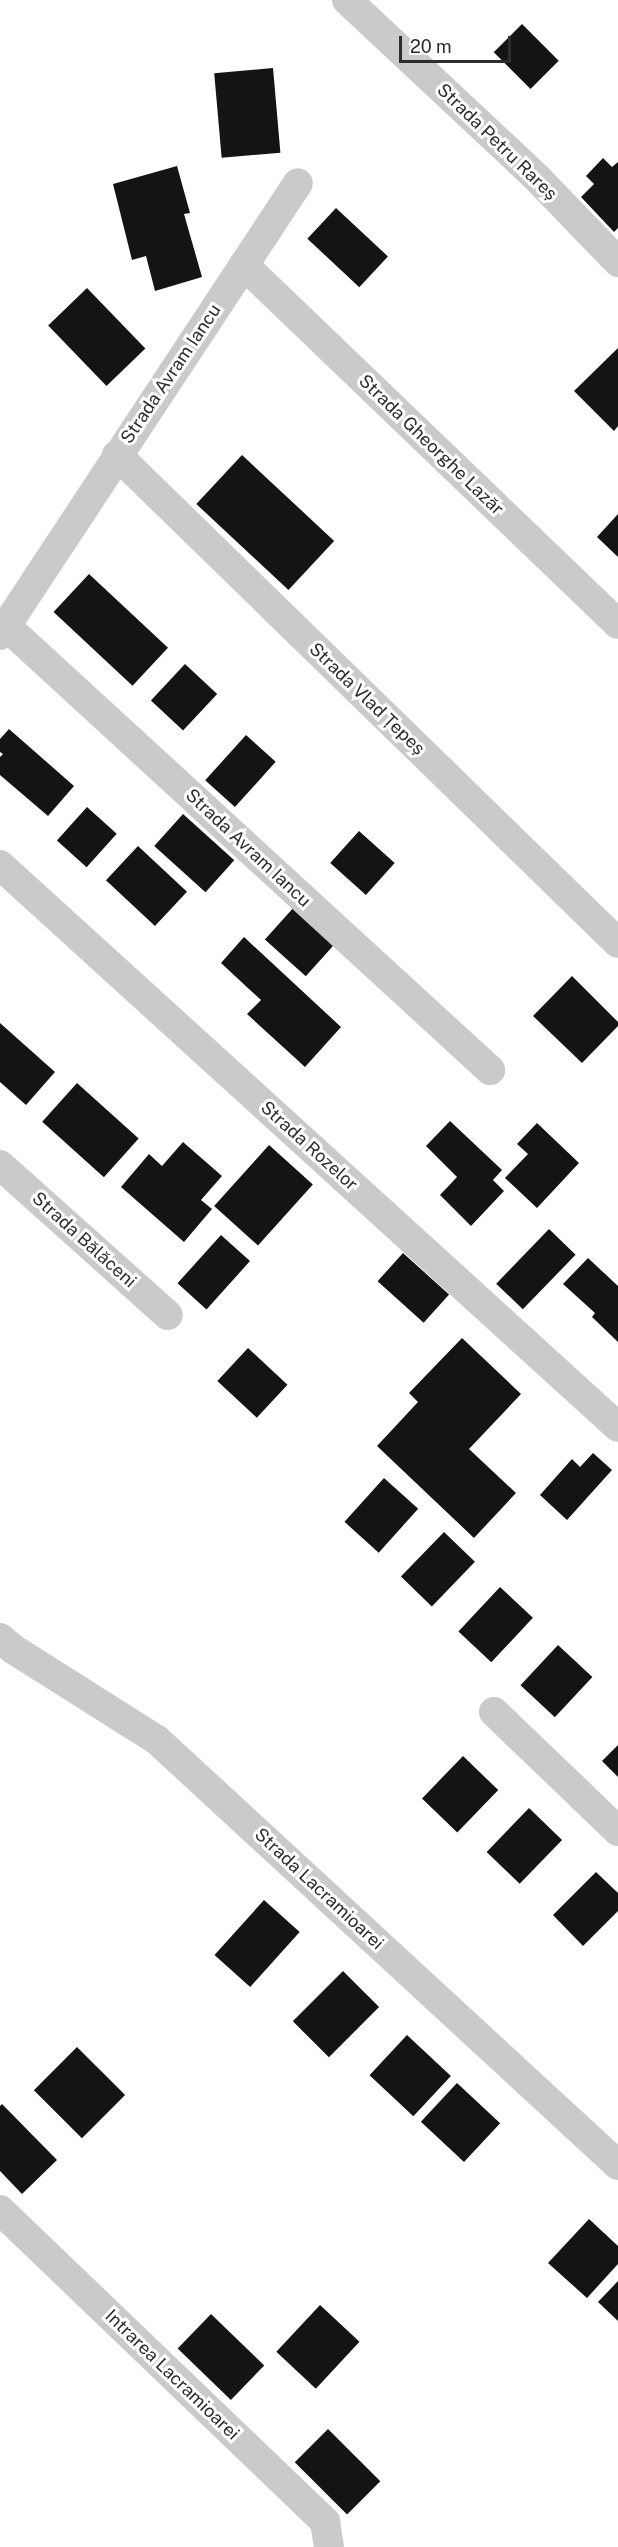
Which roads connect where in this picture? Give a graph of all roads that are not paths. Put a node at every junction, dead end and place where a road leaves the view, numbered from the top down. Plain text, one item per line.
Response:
1 (347, 0) edge
2 (298, 183) dead end
3 (618, 262) edge
4 (244, 265) junction
5 (117, 455) junction
6 (618, 624) edge
7 (3, 630) edge
8 (0, 865) edge
9 (618, 943) edge
10 (490, 1070) dead end
11 (0, 1165) edge
12 (168, 1315) dead end
13 (618, 1427) edge
14 (0, 1638) edge
15 (494, 1712) dead end
16 (618, 1831) edge
17 (618, 2165) edge
18 (0, 2210) edge
19 (328, 2547) edge

1 - 3 street, Strada Petru Rareș
2 - 4 street, Strada Avram Iancu
4 - 5 street, Strada Avram Iancu
4 - 6 street, Strada Gheorghe Lazăr
5 - 7 street, Strada Avram Iancu
5 - 9 street, Strada Vlad Țepeș
7 - 10 street, Strada Avram Iancu
8 - 13 street, Strada Rozelor
11 - 12 street, Strada Bălăceni
14 - 17 street, Strada Lacramioarei
15 - 16 street
18 - 19 street, Intrarea Lacramioarei

